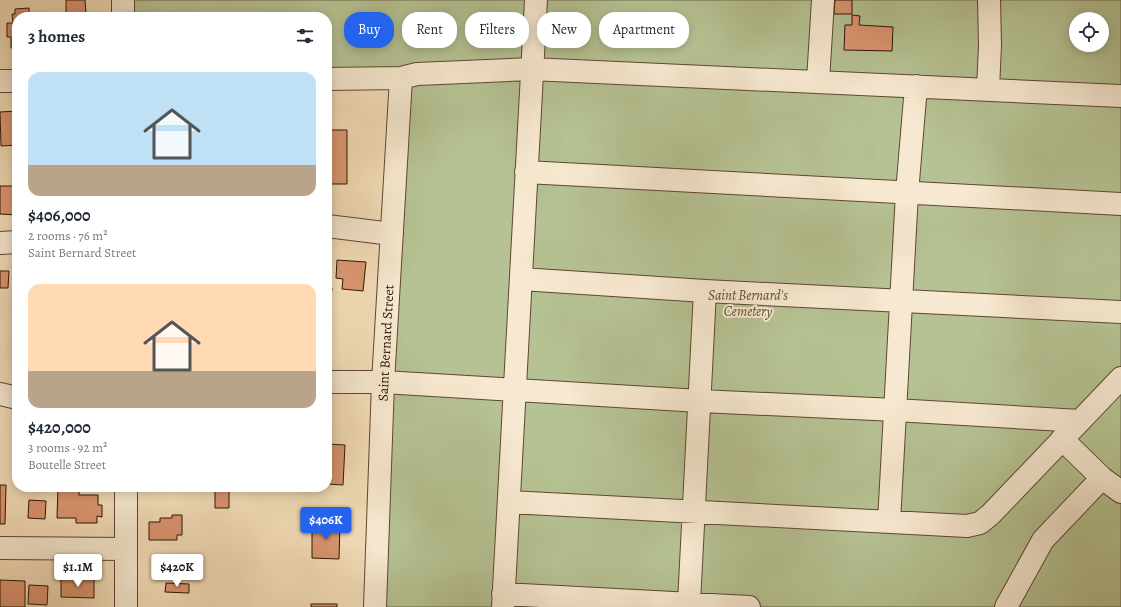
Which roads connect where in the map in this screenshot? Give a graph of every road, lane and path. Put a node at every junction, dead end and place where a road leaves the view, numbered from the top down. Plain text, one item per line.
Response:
1 (123, 0) edge
2 (536, 0) edge
3 (823, 0) edge
4 (989, 0) edge
5 (124, 12) edge
6 (532, 69) junction
7 (401, 78) junction
8 (332, 79) edge
9 (0, 81) edge
10 (12, 81) edge
11 (818, 81) junction
12 (916, 86) junction
13 (988, 89) junction
14 (1121, 96) edge
15 (526, 172) junction
16 (907, 193) junction
17 (1121, 204) edge
18 (332, 227) edge
19 (392, 234) junction
20 (12, 242) edge
21 (0, 243) edge
22 (521, 280) junction
23 (705, 291) junction
24 (901, 300) junction
25 (1121, 312) edge
26 (1121, 378) edge
27 (332, 382) edge
28 (383, 382) junction
29 (516, 390) junction
30 (0, 394) edge
31 (12, 397) edge
32 (700, 401) junction
33 (895, 410) junction
34 (1080, 421) junction
35 (1062, 439) junction
36 (1102, 478) junction
37 (126, 492) edge
38 (1121, 492) edge
39 (509, 502) junction
40 (694, 512) junction
41 (889, 522) junction
42 (0, 548) edge
43 (126, 549) junction
44 (503, 601) edge
45 (689, 603) junction
46 (126, 607) edge
47 (376, 607) edge
48 (749, 607) edge
49 (1006, 607) edge

1 - 5 street
2 - 6 street
3 - 11 street
4 - 13 street
6 - 7 street
6 - 11 street
6 - 15 street
7 - 8 street
7 - 19 street, Saint Bernard Street
9 - 10 street
11 - 12 street
12 - 13 street
12 - 16 street
13 - 14 street
15 - 16 street
15 - 22 street
16 - 17 street
16 - 24 street
18 - 19 street
19 - 28 street, Saint Bernard Street
20 - 21 street
22 - 23 street
22 - 29 street
23 - 24 street
23 - 32 street
24 - 25 street
24 - 33 street
26 - 34 street
27 - 28 street
28 - 29 street
28 - 47 street, Saint Bernard Street
29 - 32 street
29 - 39 street
30 - 31 street
32 - 33 street
32 - 40 street
33 - 34 street
33 - 41 street
34 - 35 street
35 - 36 street
35 - 41 street
36 - 38 street
36 - 49 street
37 - 43 street
39 - 40 street
39 - 44 street
40 - 41 street
40 - 45 street
42 - 43 street
43 - 46 street
44 - 45 street
45 - 48 street

